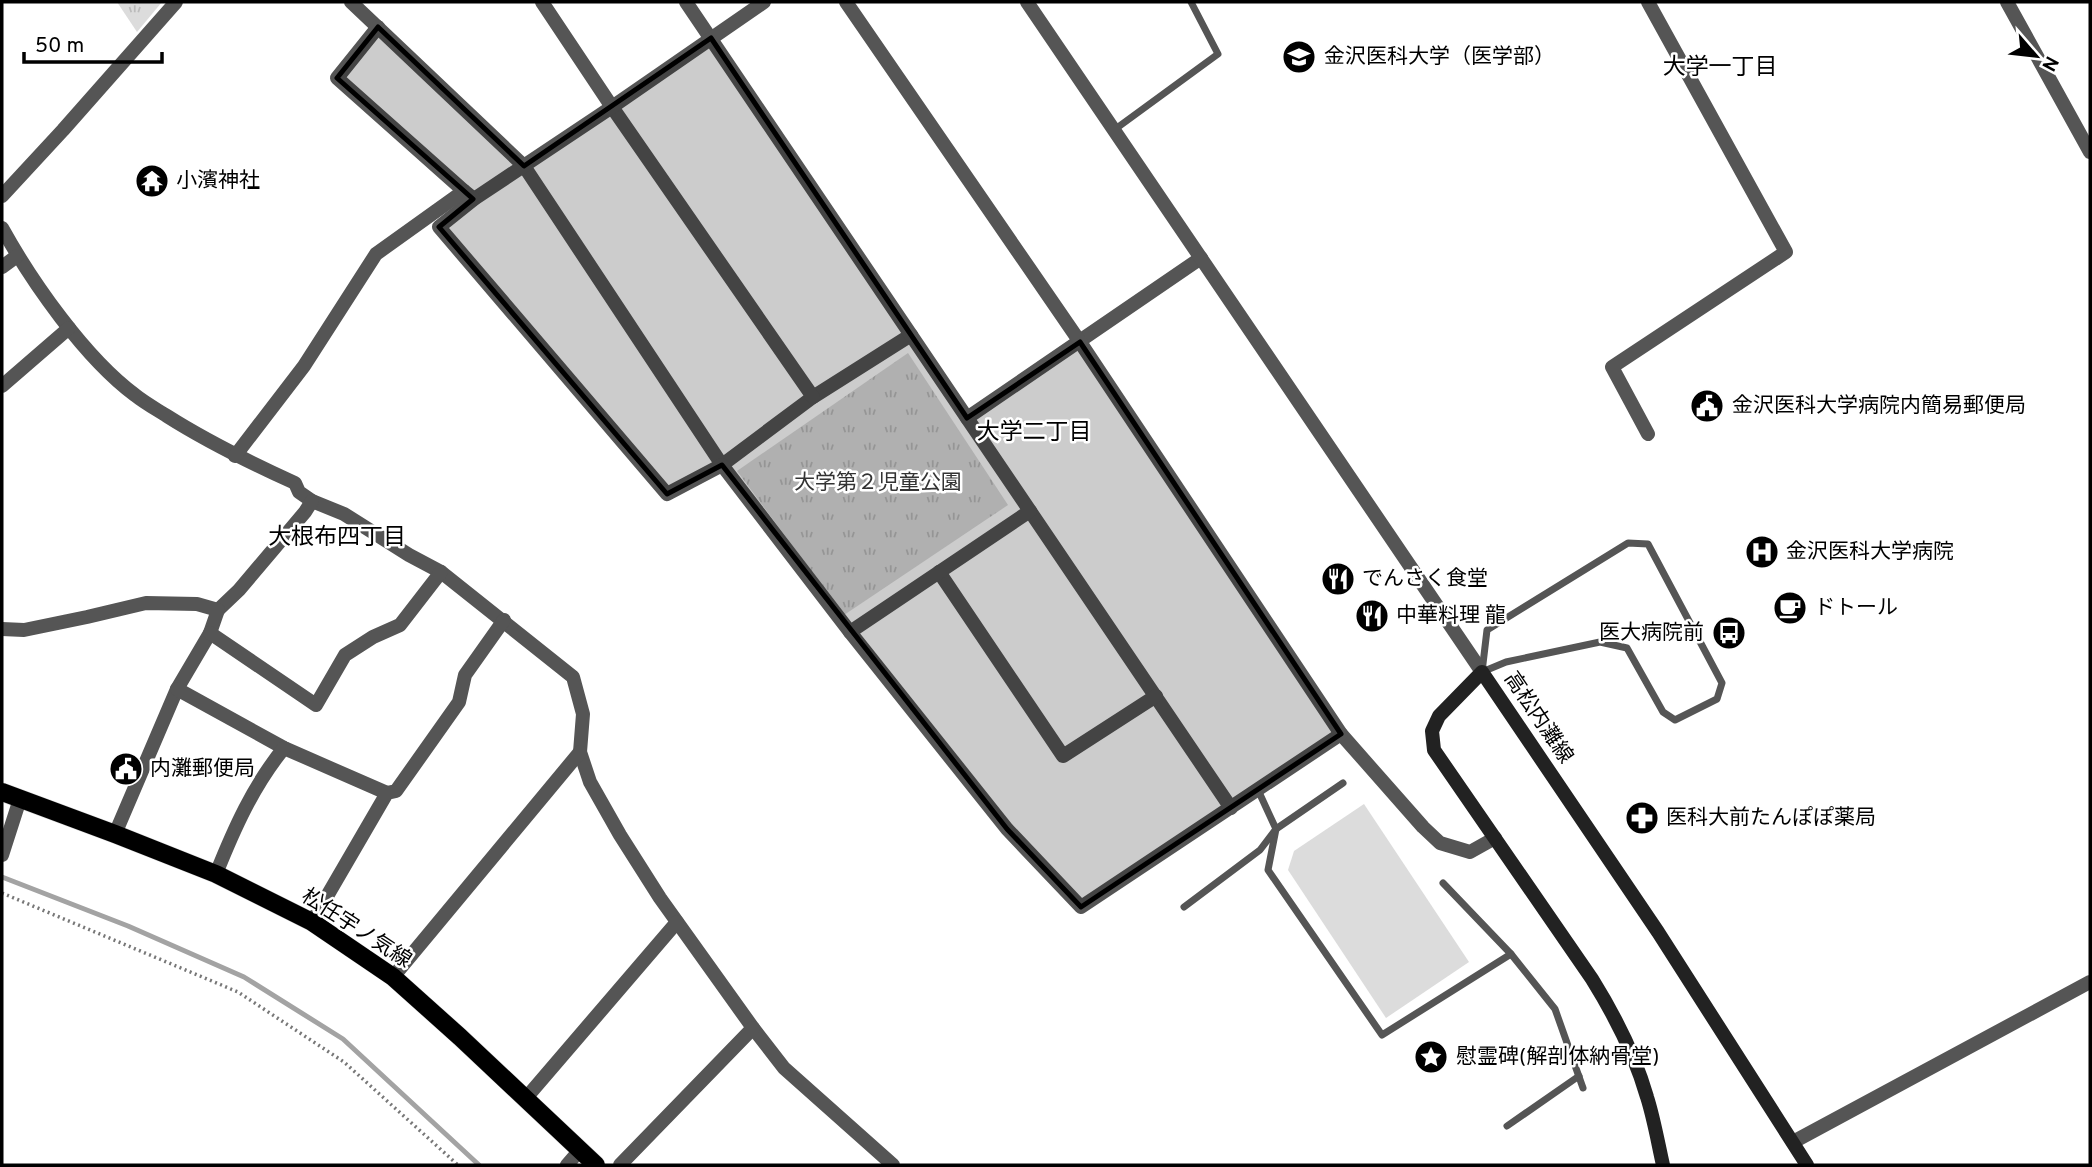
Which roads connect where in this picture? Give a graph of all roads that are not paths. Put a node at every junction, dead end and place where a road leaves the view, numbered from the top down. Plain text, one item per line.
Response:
1 (176, 2) edge
2 (351, 2) edge
3 (542, 2) edge
4 (686, 2) edge
5 (764, 2) edge
6 (846, 2) edge
7 (1027, 2) edge
8 (1191, 2) edge
9 (1648, 2) edge
10 (2007, 2) edge
11 (378, 27) junction
12 (711, 38) junction
13 (612, 107) junction
14 (1114, 130) junction
15 (2090, 152) edge
16 (524, 166) junction
17 (469, 195) junction
18 (2, 196) edge
19 (2, 228) edge
20 (17, 256) junction
21 (1201, 258) junction
22 (2, 267) edge
23 (69, 328) junction
24 (911, 335) junction
25 (1080, 342) junction
26 (2, 386) edge
27 (813, 397) junction
28 (967, 418) junction
29 (1648, 434) dead end
30 (234, 456) junction
31 (722, 465) junction
32 (312, 501) junction
33 (1030, 511) junction
34 (441, 572) junction
35 (939, 572) junction
36 (218, 610) junction
37 (504, 620) junction
38 (2, 629) edge
39 (850, 632) junction
40 (210, 633) junction
41 (1482, 672) junction
42 (177, 689) junction
43 (1156, 696) junction
44 (1341, 734) junction
45 (284, 748) junction
46 (580, 752) junction
47 (1343, 783) dead end
48 (1258, 790) junction
49 (2, 792) edge
50 (387, 793) junction
51 (20, 799) junction
52 (1231, 808) junction
53 (1276, 828) junction
54 (115, 834) junction
55 (1495, 838) junction
56 (2, 855) edge
57 (216, 874) junction
58 (1443, 883) dead end
59 (1184, 907) dead end
60 (312, 922) junction
61 (677, 922) junction
62 (1511, 954) junction
63 (393, 977) junction
64 (2090, 982) edge
65 (753, 1028) junction
66 (1579, 1076) junction
67 (1583, 1088) dead end
68 (526, 1098) junction
69 (1507, 1126) dead end
70 (1793, 1142) junction
71 (580, 1150) junction
72 (883, 1162) edge
73 (566, 1165) edge
74 (596, 1165) edge
75 (620, 1165) edge
76 (1663, 1165) edge
77 (1807, 1165) edge

1 - 18 street
2 - 11 street
3 - 13 street
4 - 12 street
5 - 12 street
6 - 25 street
7 - 14 street
8 - 14 lane
9 - 29 street
10 - 15 street
11 - 16 street
11 - 17 street
12 - 13 street
12 - 24 street
13 - 16 street
13 - 27 street
14 - 21 street
16 - 17 street
16 - 31 street
17 - 30 street
17 - 31 street
19 - 20 street
20 - 22 street
20 - 23 street
21 - 25 street
21 - 41 street
23 - 26 street
23 - 30 street
24 - 27 street
24 - 28 street
25 - 28 street
25 - 44 street
27 - 31 street
28 - 33 street
30 - 32 street
31 - 39 street
32 - 34 street
32 - 36 street
33 - 35 street
33 - 43 street
34 - 37 street
34 - 40 street
35 - 39 street
35 - 43 street
36 - 38 street
36 - 40 street
37 - 46 street
37 - 50 street
39 - 52 street
40 - 42 street
41 - 41 lane
41 - 55 main road, 高松内灘線
41 - 70 main road, 高松内灘線
42 - 45 street
42 - 54 street
43 - 52 street
44 - 48 street
44 - 55 street
45 - 50 street
45 - 57 street
46 - 61 street
46 - 63 street
47 - 53 lane
48 - 52 street
48 - 53 lane
49 - 51 main road, 松任宇ノ気線
50 - 60 street
51 - 54 main road, 松任宇ノ気線
51 - 56 street
53 - 59 lane
53 - 62 lane
54 - 57 main road, 松任宇ノ気線
55 - 76 main road, 高松内灘線
57 - 60 main road, 松任宇ノ気線
58 - 62 lane
60 - 63 main road, 松任宇ノ気線
61 - 65 street
61 - 68 street
62 - 66 lane
63 - 68 main road, 松任宇ノ気線
64 - 70 street
65 - 72 street
65 - 75 street
66 - 67 lane
66 - 69 lane
68 - 71 main road, 松任宇ノ気線
70 - 77 main road, 高松内灘線
71 - 73 street
71 - 74 main road, 松任宇ノ気線

